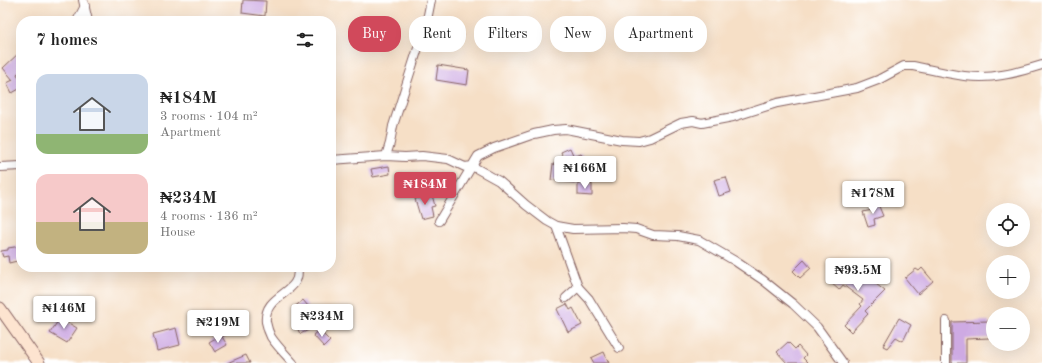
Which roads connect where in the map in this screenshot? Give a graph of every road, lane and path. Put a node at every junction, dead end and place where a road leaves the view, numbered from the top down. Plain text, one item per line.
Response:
1 (431, 0) edge
2 (84, 3) edge
3 (79, 16) edge
4 (87, 16) edge
5 (1042, 65) edge
6 (386, 156) junction
7 (336, 160) edge
8 (16, 166) edge
9 (472, 166) junction
10 (0, 167) edge
11 (439, 220) dead end
12 (556, 226) junction
13 (297, 272) edge
14 (578, 287) junction
15 (566, 298) dead end
16 (0, 308) edge
17 (946, 321) dead end
18 (620, 348) dead end
19 (39, 363) edge
20 (293, 363) edge
21 (843, 363) edge
22 (946, 363) edge

1 - 6 street
2 - 3 street
2 - 4 street
5 - 9 street
6 - 7 street
6 - 9 street
8 - 10 street
9 - 11 street
9 - 12 street
12 - 14 street
12 - 21 street
13 - 20 street
14 - 15 street
14 - 18 street
16 - 19 main road
17 - 22 street

